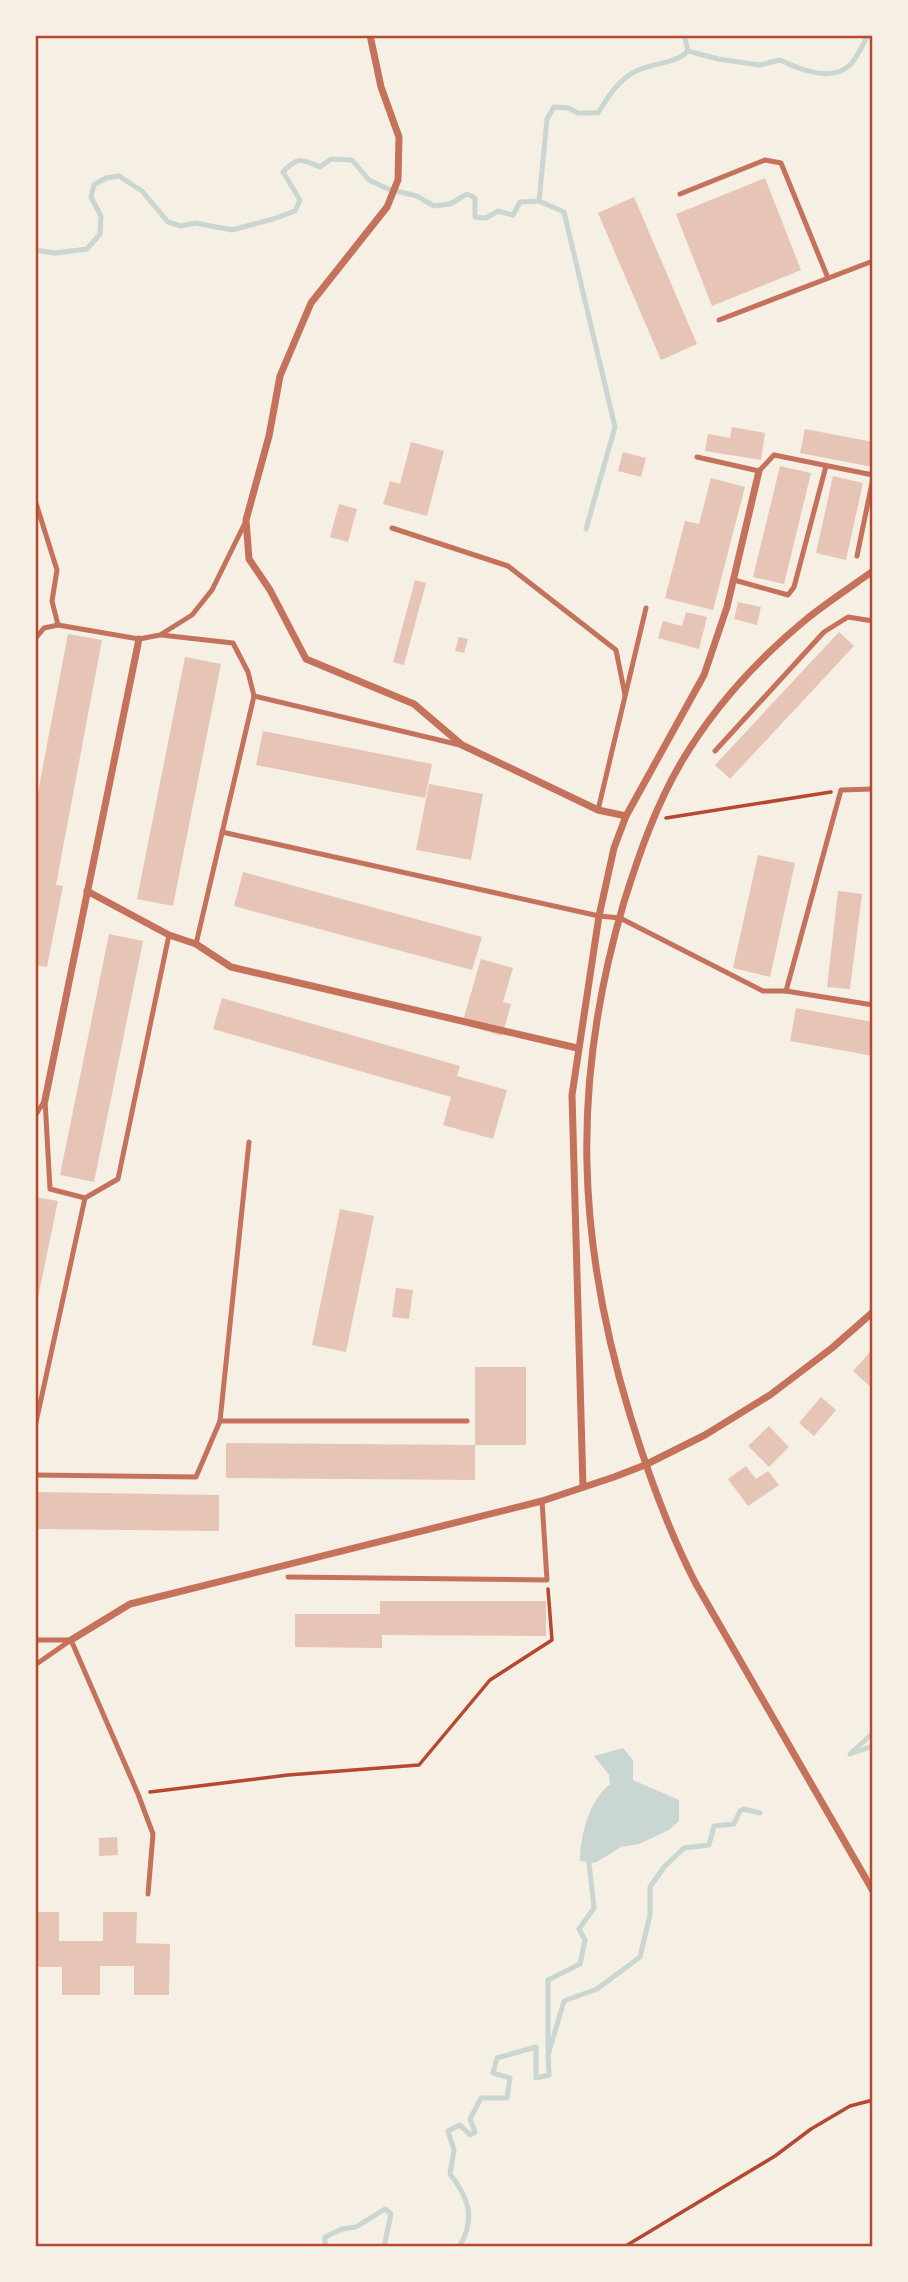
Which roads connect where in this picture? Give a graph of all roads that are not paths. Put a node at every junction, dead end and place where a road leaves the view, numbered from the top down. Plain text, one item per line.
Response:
1 (370, 35) edge
2 (680, 194) dead end
3 (873, 261) edge
4 (828, 278) junction
5 (719, 320) dead end
6 (697, 457) dead end
7 (826, 466) junction
8 (759, 471) junction
9 (873, 477) edge
10 (35, 500) edge
11 (246, 520) junction
12 (392, 528) dead end
13 (857, 556) dead end
14 (873, 570) edge
15 (734, 580) junction
16 (646, 608) dead end
17 (873, 621) edge
18 (58, 625) junction
19 (160, 635) junction
20 (35, 639) edge
21 (139, 639) junction
22 (625, 695) junction
23 (254, 696) junction
24 (462, 745) junction
25 (715, 751) dead end
26 (873, 789) edge
27 (598, 810) junction
28 (625, 816) junction
29 (222, 832) junction
30 (88, 891) junction
31 (599, 916) junction
32 (620, 918) junction
33 (169, 935) junction
34 (196, 944) junction
35 (786, 991) junction
36 (873, 1004) edge
37 (577, 1048) junction
38 (45, 1100) junction
39 (35, 1116) edge
40 (249, 1142) dead end
41 (85, 1198) junction
42 (873, 1312) edge
43 (220, 1421) junction
44 (467, 1421) dead end
45 (35, 1427) edge
46 (645, 1465) junction
47 (35, 1475) edge
48 (583, 1487) junction
49 (542, 1501) junction
50 (288, 1577) dead end
51 (35, 1640) edge
52 (71, 1640) junction
53 (35, 1665) edge
54 (873, 1891) edge
55 (148, 1894) dead end

1 - 11 street
2 - 4 lane
3 - 4 lane
4 - 5 lane
6 - 8 lane
7 - 8 lane
7 - 9 lane
7 - 15 lane
8 - 15 street
9 - 13 lane
10 - 18 lane
11 - 19 lane
11 - 24 street
12 - 22 lane
14 - 32 street
15 - 28 street
16 - 22 lane
17 - 25 lane
18 - 20 lane
18 - 21 lane
19 - 21 lane
19 - 23 lane
21 - 30 street
22 - 27 lane
23 - 24 lane
23 - 29 lane
24 - 27 street
26 - 35 lane
27 - 28 street
28 - 31 street
29 - 31 lane
29 - 34 lane
30 - 33 street
30 - 38 street
31 - 32 lane
31 - 37 street
32 - 35 lane
32 - 46 street
33 - 34 street
33 - 41 lane
34 - 37 street
35 - 36 lane
37 - 48 street
38 - 39 lane
38 - 41 lane
40 - 43 lane
41 - 45 lane
42 - 46 street
43 - 44 lane
43 - 47 lane
46 - 48 street
46 - 54 street
48 - 49 street
49 - 50 lane
49 - 52 street
51 - 52 lane
52 - 53 lane
52 - 55 lane

